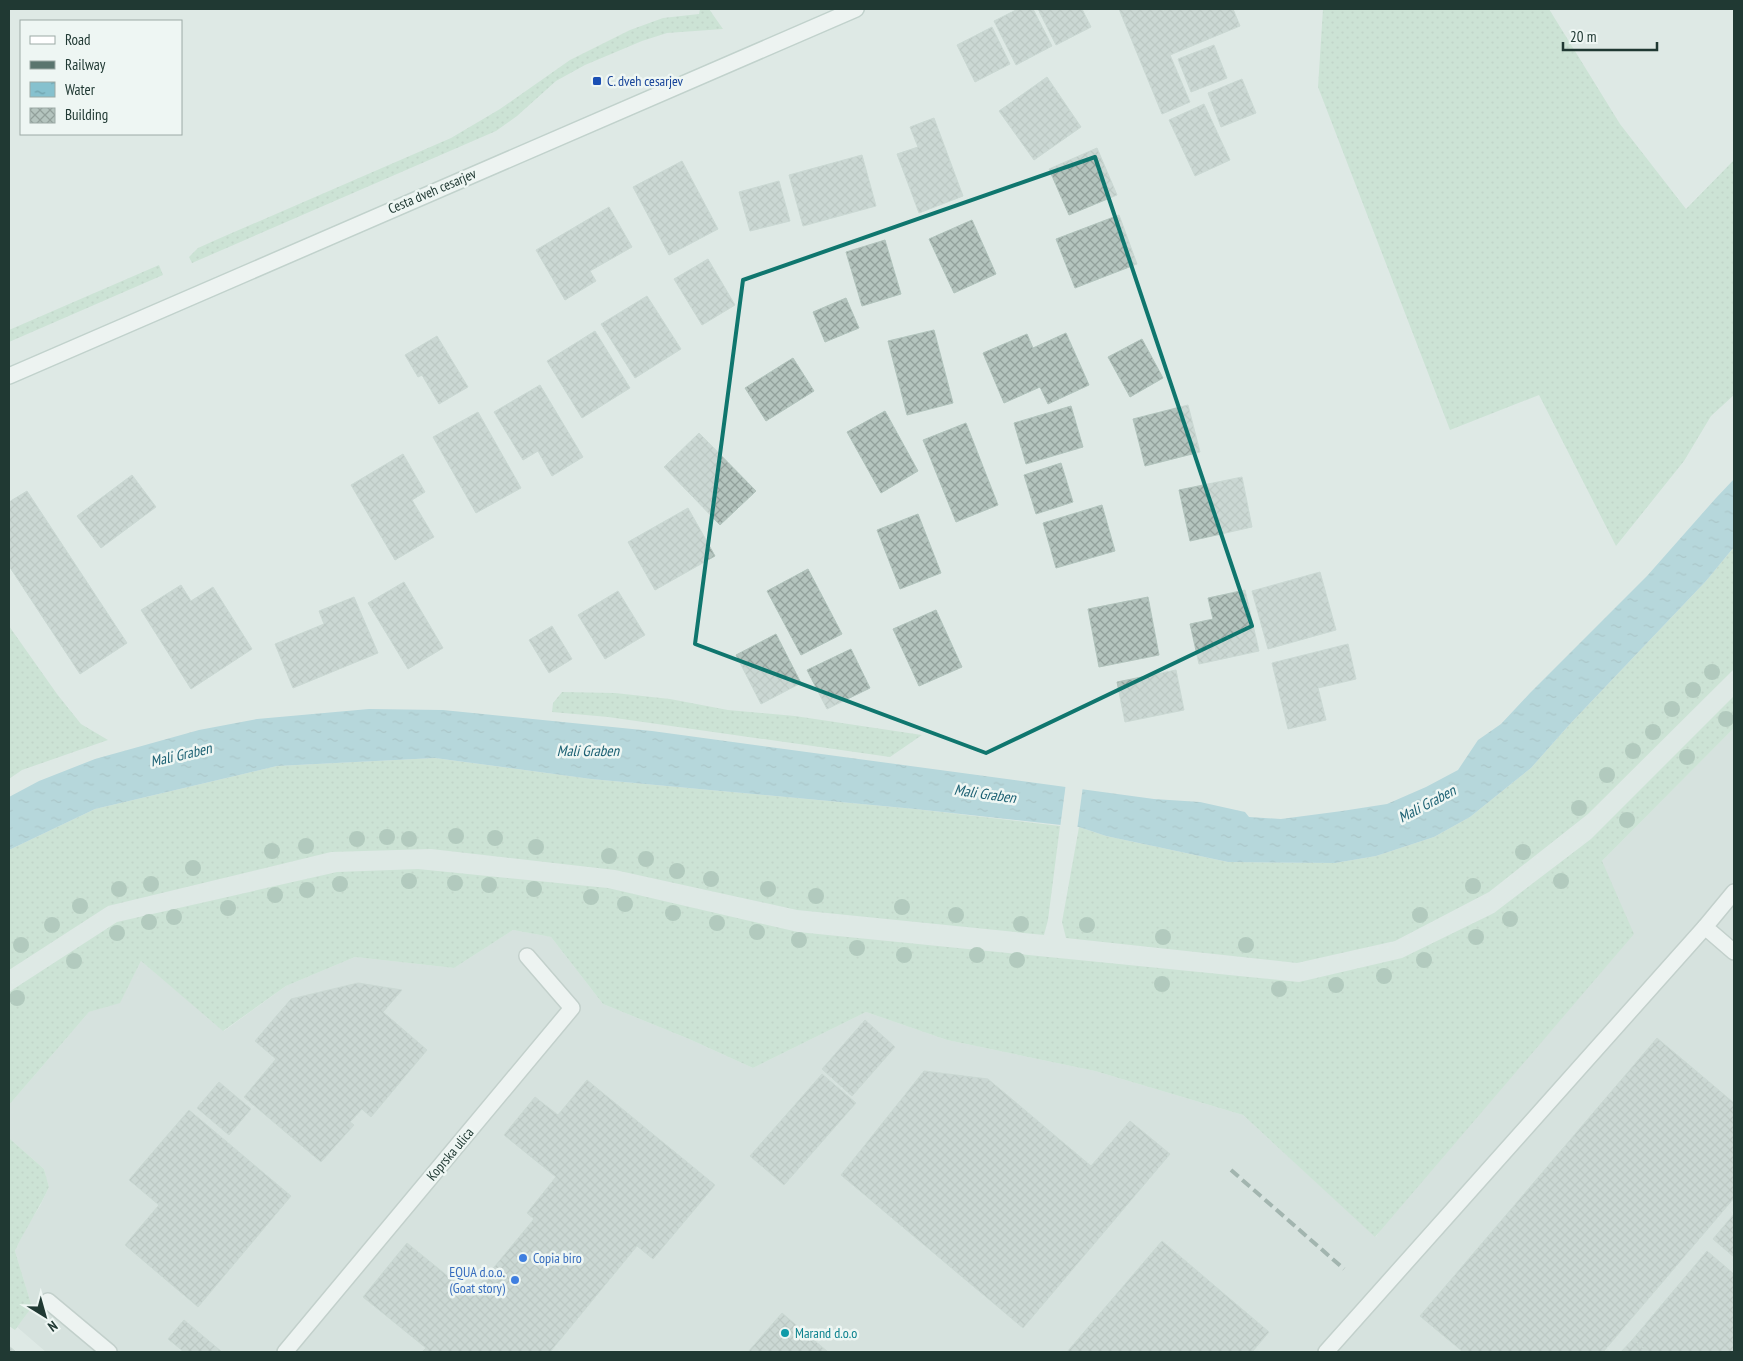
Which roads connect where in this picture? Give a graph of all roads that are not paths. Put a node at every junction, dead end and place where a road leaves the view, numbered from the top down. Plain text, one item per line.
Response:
1 (856, 9) edge
2 (9, 376) edge
3 (1734, 892) edge
4 (1705, 927) junction
5 (1734, 952) edge
6 (527, 956) dead end
7 (48, 1301) dead end
8 (109, 1352) edge
9 (285, 1352) edge
10 (1326, 1352) edge

1 - 2 street, Cesta dveh cesarjev
3 - 4 street
4 - 5 street
4 - 10 street
6 - 9 street, Koprska ulica
7 - 8 street

